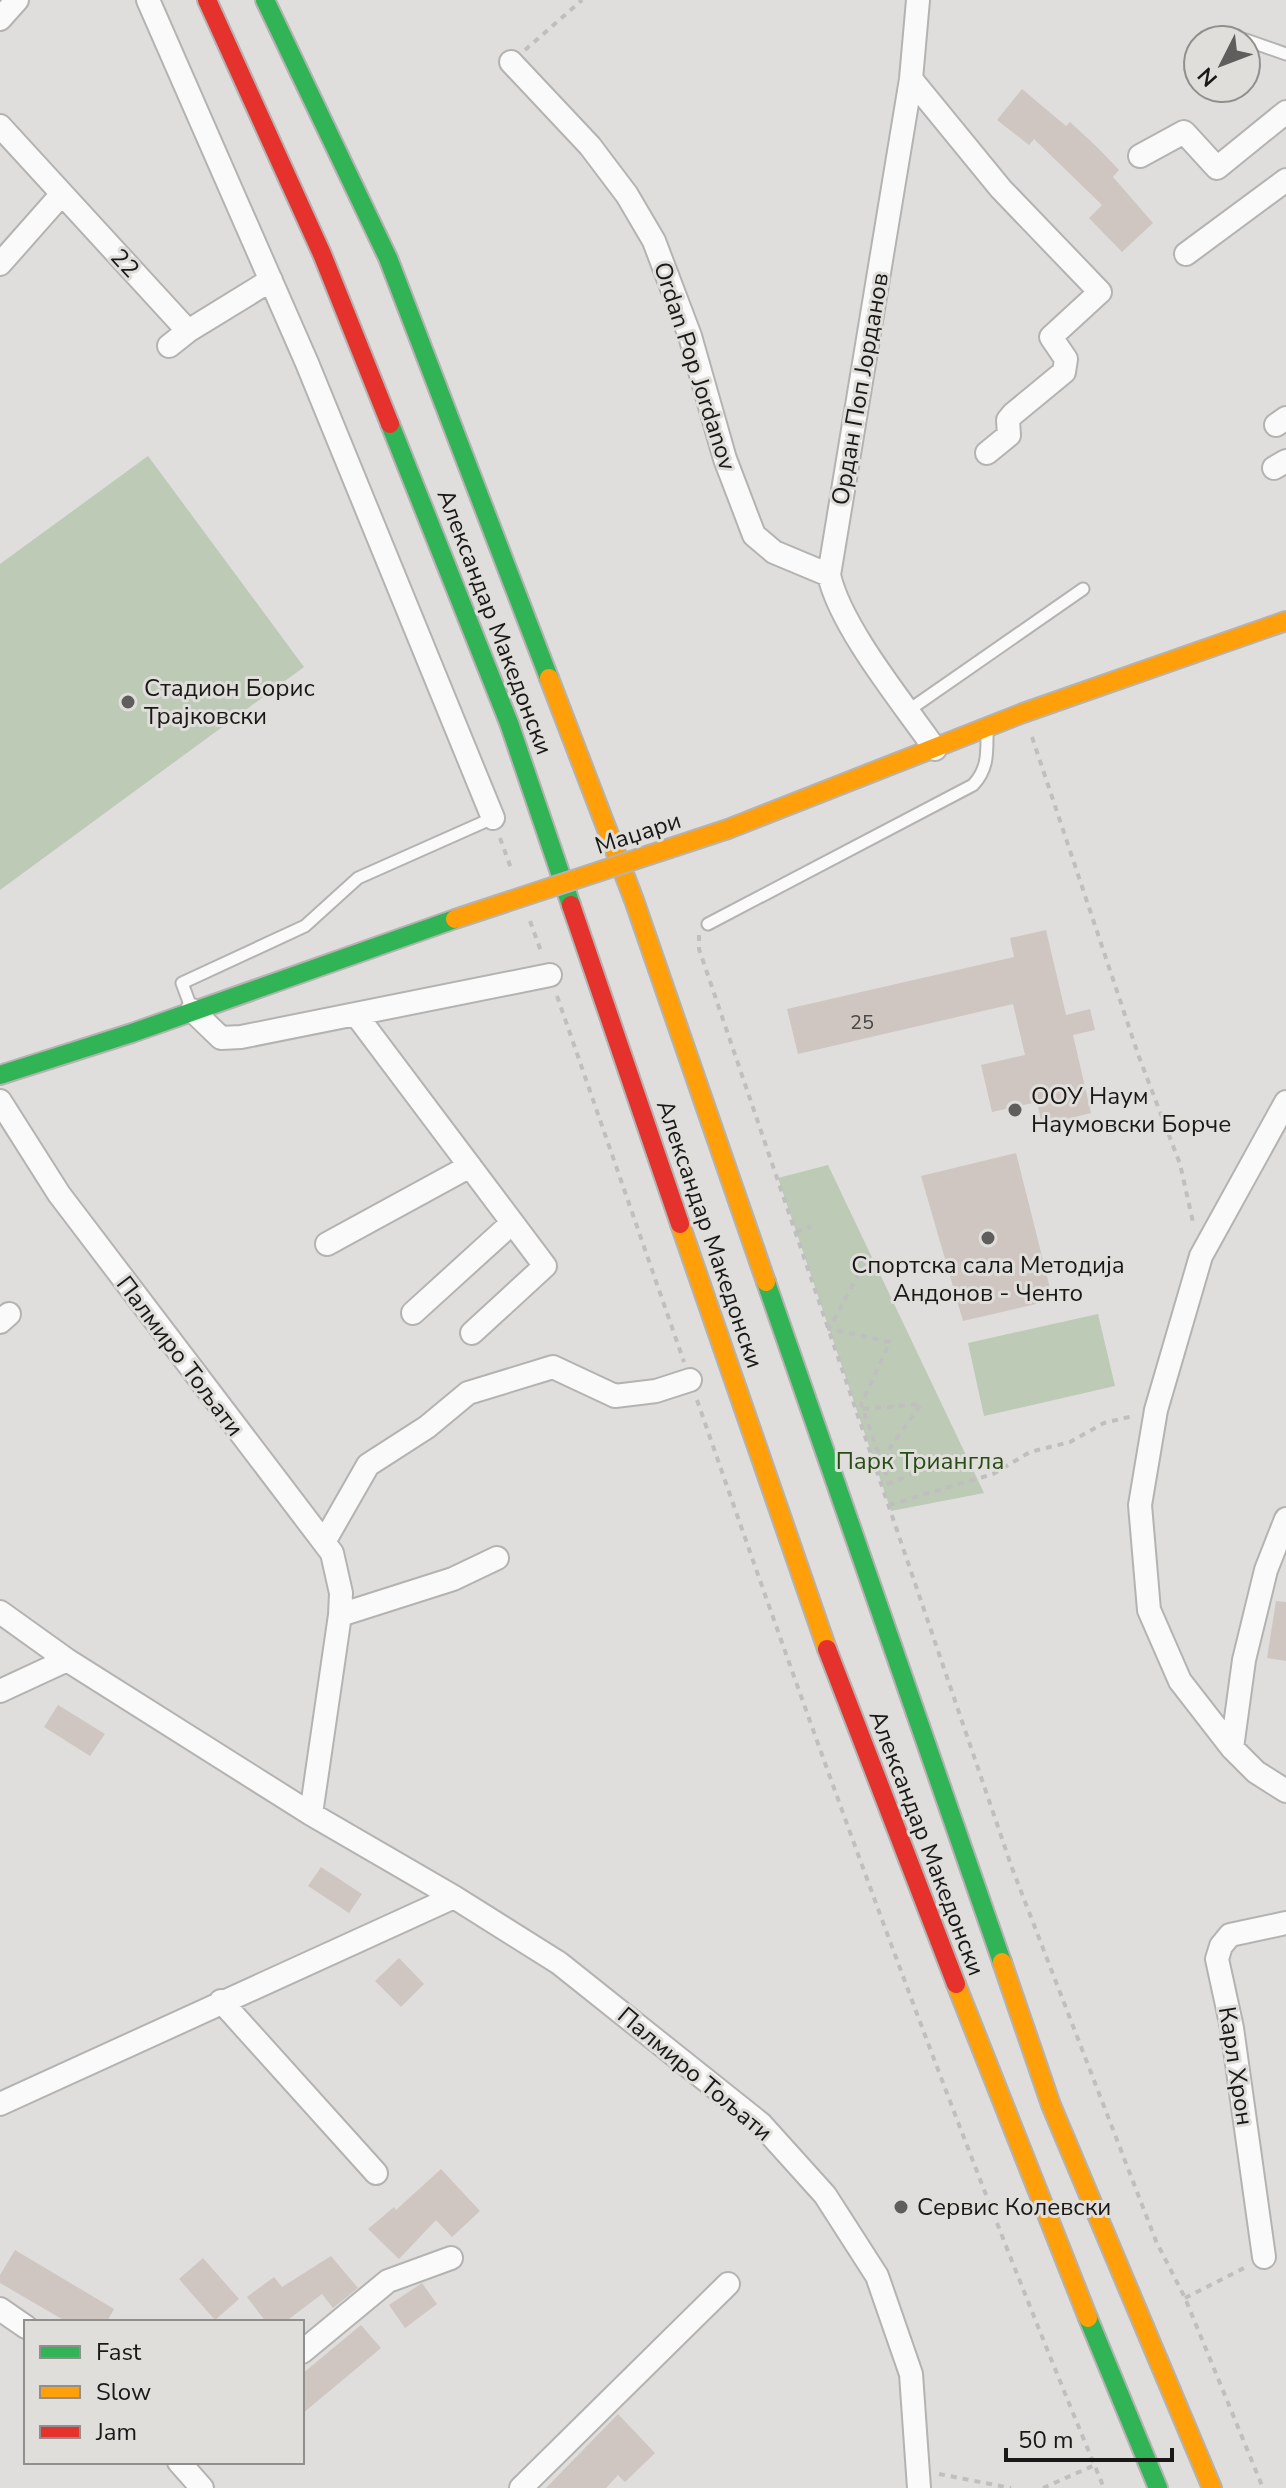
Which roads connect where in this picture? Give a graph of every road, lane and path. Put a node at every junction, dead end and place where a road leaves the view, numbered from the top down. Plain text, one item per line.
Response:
1 (17, 0) edge
2 (148, 0) edge
3 (207, 0) edge
4 (265, 0) edge
5 (582, 0) edge
6 (918, 0) edge
7 (0, 19) edge
8 (1262, 46) edge
9 (1286, 54) edge
10 (511, 62) joint
11 (911, 79) junction
12 (1286, 112) edge
13 (0, 126) edge
14 (1140, 156) dead end
15 (1286, 180) edge
16 (61, 195) junction
17 (1186, 254) dead end
18 (0, 264) edge
19 (271, 280) junction
20 (188, 331) junction
21 (169, 346) dead end
22 (987, 453) dead end
23 (829, 575) junction
24 (1083, 589) dead end
25 (1286, 621) edge
26 (909, 710) junction
27 (1023, 713) junction
28 (987, 728) junction
29 (935, 749) junction
30 (493, 818) joint
31 (708, 924) joint
32 (550, 975) joint
33 (192, 1010) junction
34 (357, 1016) junction
35 (0, 1075) edge
36 (0, 1101) edge
37 (1286, 1102) edge
38 (470, 1166) junction
39 (512, 1223) junction
40 (811, 1227) dead end
41 (796, 1232) junction
42 (327, 1244) dead end
43 (1201, 1256) junction
44 (859, 1273) dead end
45 (413, 1313) dead end
46 (829, 1329) junction
47 (472, 1333) dead end
48 (690, 1380) junction
49 (863, 1409) junction
50 (1156, 1410) junction
51 (881, 1461) junction
52 (926, 1469) dead end
53 (889, 1483) junction
54 (882, 1486) junction
55 (889, 1505) junction
56 (1286, 1519) edge
57 (324, 1542) junction
58 (497, 1558) dead end
59 (0, 1612) edge
60 (340, 1615) junction
61 (67, 1660) junction
62 (0, 1691) edge
63 (1232, 1748) junction
64 (1286, 1791) edge
65 (311, 1814) junction
66 (454, 1897) junction
67 (1286, 1923) edge
68 (221, 2001) junction
69 (0, 2104) edge
70 (376, 2173) dead end
71 (1264, 2257) joint
72 (451, 2258) dead end
73 (728, 2284) dead end
74 (1185, 2298) junction
75 (0, 2309) edge
76 (24, 2326) edge
77 (304, 2350) edge
78 (183, 2464) edge
79 (1095, 2465) junction
80 (919, 2478) edge
81 (202, 2488) edge
82 (521, 2488) edge
83 (1011, 2488) edge
84 (1043, 2488) edge
85 (1104, 2488) edge
86 (1158, 2488) edge
87 (1212, 2488) edge
88 (1263, 2488) edge

1 - 7 street
2 - 19 street
3 - 86 street, Александар Македонски
4 - 87 street, Александар Македонски
5 - 10 path
6 - 11 street, Ордан Поп Јорданов
8 - 9 lane
10 - 23 street, Ordan Pop Jordanov
11 - 22 street
11 - 23 street, Ордан Поп Јорданов
12 - 14 street
13 - 16 street, 22
15 - 17 street
16 - 18 street
16 - 20 street, 22
19 - 20 street
19 - 30 street
20 - 21 street
23 - 26 street
24 - 26 lane
25 - 27 street, Маџари
26 - 29 street
27 - 28 street, Маџари
27 - 43 path
28 - 29 street, Маџари
28 - 31 lane
29 - 33 street, Маџари, bridge
30 - 33 lane
31 - 41 path
32 - 34 street
32 - 48 path
33 - 34 street
33 - 35 street, Маџари
34 - 38 street
36 - 57 street, Палмиро Тољати
37 - 43 street
38 - 39 street
38 - 42 street
39 - 45 street
39 - 47 street
40 - 41 path
41 - 46 path
43 - 50 street
44 - 46 path
46 - 49 path
46 - 54 path
48 - 57 street
48 - 79 path
49 - 51 path
49 - 51 path
50 - 55 path
50 - 63 street
51 - 53 path
52 - 53 path
53 - 54 path
54 - 55 path
55 - 74 path
56 - 63 street
57 - 60 street, Палмиро Тољати
58 - 60 street
59 - 61 street, Палмиро Тољати
60 - 65 street, Палмиро Тољати
61 - 62 street
61 - 65 street, Палмиро Тољати
63 - 64 street
65 - 66 street, Палмиро Тољати
66 - 68 street
66 - 80 street, Палмиро Тољати
67 - 71 street, Карл Хрон
68 - 69 street
68 - 70 street
71 - 74 path
72 - 77 street
73 - 82 street
74 - 88 path
75 - 76 street
78 - 81 street
79 - 84 path
79 - 85 path
80 - 83 path

